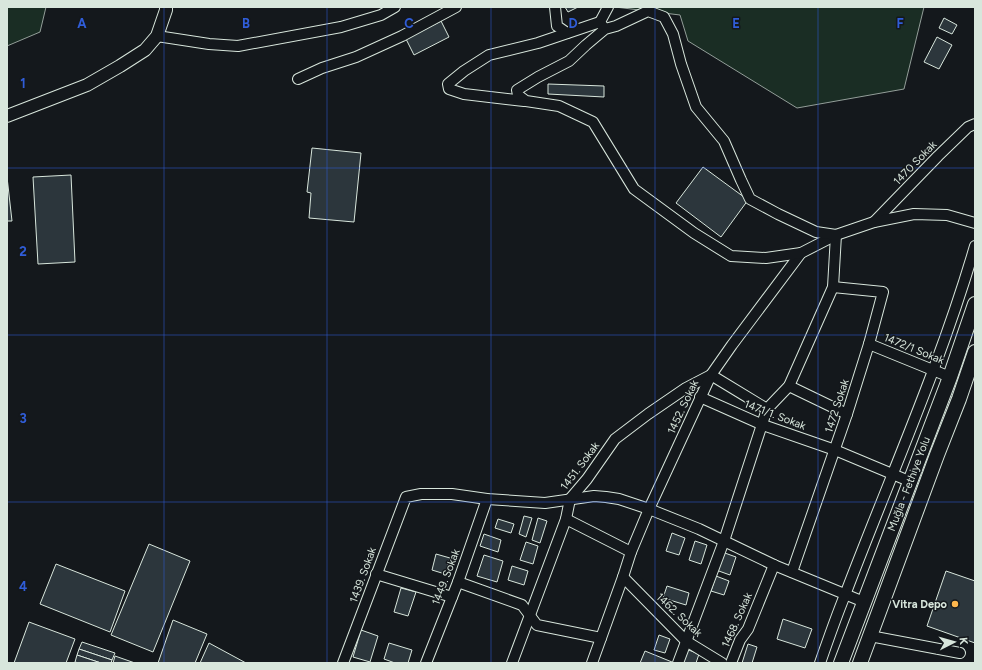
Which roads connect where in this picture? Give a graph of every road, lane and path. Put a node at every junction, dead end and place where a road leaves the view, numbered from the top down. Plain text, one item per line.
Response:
1 (166, 7) edge
2 (395, 7) edge
3 (456, 7) edge
4 (555, 7) edge
5 (608, 7) edge
6 (603, 26) junction
7 (567, 33) junction
8 (157, 36) junction
9 (298, 79) dead end
10 (526, 101) junction
11 (7, 116) edge
12 (975, 124) edge
13 (874, 222) junction
14 (975, 223) edge
15 (836, 235) junction
16 (975, 246) edge
17 (801, 253) junction
18 (833, 287) junction
19 (975, 304) edge
20 (870, 344) junction
21 (975, 354) edge
22 (934, 370) junction
23 (711, 375) junction
24 (950, 377) junction
25 (789, 386) junction
26 (700, 397) junction
27 (767, 409) junction
28 (847, 414) junction
29 (763, 425) junction
30 (835, 450) junction
31 (894, 474) junction
32 (910, 481) junction
33 (487, 499) junction
34 (570, 499) junction
35 (649, 509) junction
36 (566, 519) junction
37 (724, 541) junction
38 (631, 552) junction
39 (774, 565) junction
40 (792, 572) junction
41 (376, 574) junction
42 (623, 577) junction
43 (458, 582) junction
44 (845, 595) junction
45 (452, 597) junction
46 (864, 602) junction
47 (529, 615) junction
48 (870, 636) junction
49 (601, 638) junction
50 (686, 641) junction
51 (960, 653) dead end
52 (343, 663) edge
53 (426, 663) edge
54 (512, 663) edge
55 (592, 663) edge
56 (678, 663) edge
57 (722, 663) edge
58 (732, 663) edge
59 (820, 663) edge
60 (841, 663) edge
61 (860, 663) edge

1 - 8 main road
2 - 8 street
3 - 9 street
4 - 7 street
5 - 6 street
6 - 7 street
6 - 10 street
6 - 15 street
7 - 10 street
8 - 11 main road
10 - 17 street
12 - 13 street, 1470 Sokak
13 - 14 street, 1452. Sokak
13 - 15 street, 1452. Sokak
15 - 17 street, 1452. Sokak
15 - 18 street
16 - 22 street
17 - 23 street, 1452. Sokak
18 - 20 street, 1472 Sokak
18 - 25 street
19 - 24 highway, Muğla - Fethiye Yolu
20 - 22 street, 1472/1 Sokak
20 - 28 street, 1472 Sokak
21 - 48 highway, Muğla - Fethiye Yolu
22 - 24 street, 1472/1 Sokak
22 - 31 street
23 - 26 street, 1452. Sokak
23 - 27 street
23 - 34 street, 1451. Sokak
24 - 32 highway, Muğla - Fethiye Yolu
25 - 27 street
25 - 28 street
26 - 29 street, 1471/1. Sokak
26 - 35 street, 1452. Sokak
27 - 29 street
28 - 30 street, 1472 Sokak
29 - 30 street, 1471/1. Sokak
29 - 37 street
30 - 31 street, 1471/1. Sokak
30 - 40 street, 1472 Sokak
31 - 32 street, 1471/1. Sokak
31 - 44 street
32 - 46 highway, Muğla - Fethiye Yolu
33 - 34 street
33 - 41 street, 1439. Sokak
33 - 43 street, 1449. Sokak
34 - 35 street
34 - 36 street, 1451. Sokak
35 - 37 street
35 - 38 street, 1452. Sokak
36 - 38 street
36 - 47 street, 1451. Sokak
37 - 39 street
37 - 50 street
38 - 42 street, 1452. Sokak
39 - 40 street
39 - 58 street, 1468. Sokak
40 - 44 street
41 - 45 street
41 - 52 street, 1439. Sokak
42 - 49 street, 1452. Sokak
42 - 50 street, 1462. Sokak
43 - 45 street, 1449. Sokak
43 - 47 street
44 - 46 street
44 - 59 street
45 - 53 street, 1449. Sokak
46 - 60 highway, Muğla - Fethiye Yolu
47 - 49 street
47 - 54 street, 1451. Sokak
48 - 51 street
48 - 61 highway, Muğla - Fethiye Yolu
49 - 55 street, 1452. Sokak
50 - 56 street
50 - 57 street, 1462. Sokak

